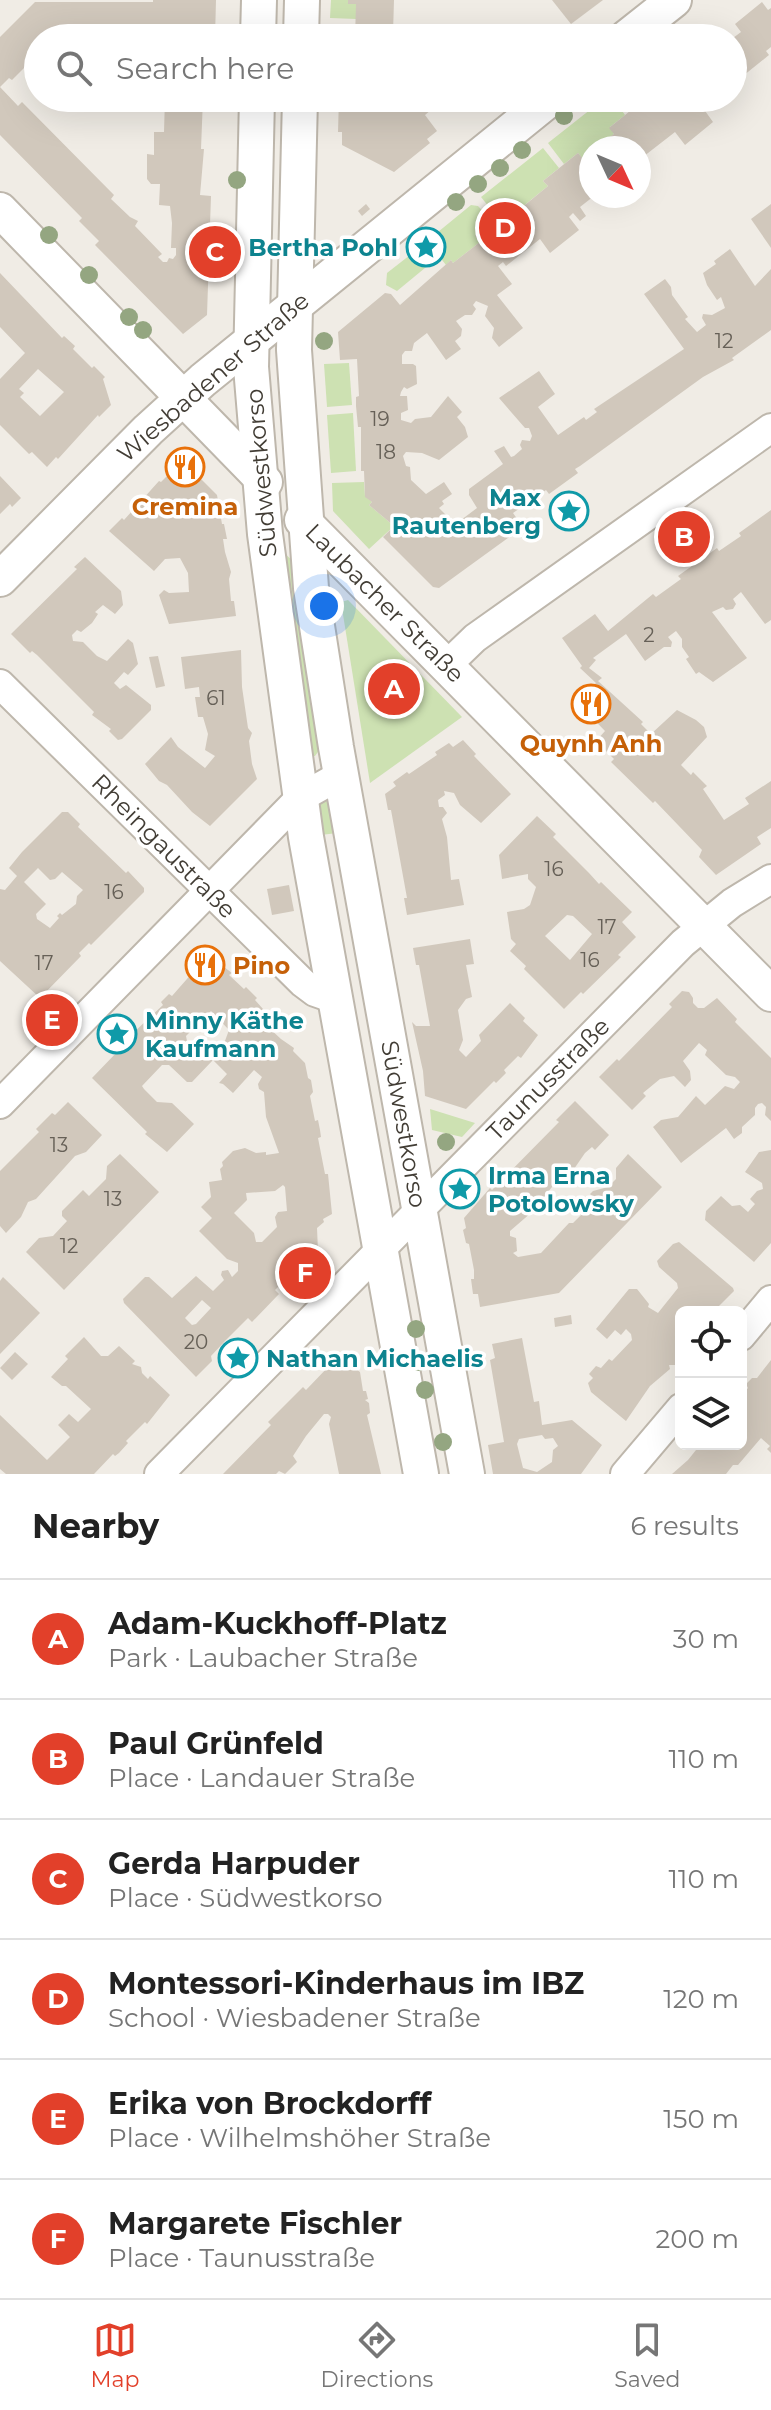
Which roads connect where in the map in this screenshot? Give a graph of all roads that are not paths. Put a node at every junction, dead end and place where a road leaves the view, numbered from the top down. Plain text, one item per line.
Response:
1 (259, 0) edge
2 (302, 0) edge
3 (674, 0) edge
4 (258, 24) edge
5 (301, 24) edge
6 (644, 24) edge
7 (257, 112) edge
8 (300, 112) edge
9 (534, 112) edge
10 (0, 210) edge
11 (294, 305) junction
12 (251, 340) junction
13 (182, 399) junction
14 (771, 428) edge
15 (259, 477) junction
16 (307, 525) junction
17 (0, 579) edge
18 (447, 665) junction
19 (0, 684) edge
20 (341, 775) junction
21 (300, 798) junction
22 (771, 879) edge
23 (209, 891) junction
24 (703, 925) junction
25 (771, 994) edge
26 (335, 999) junction
27 (0, 1104) edge
28 (419, 1209) junction
29 (381, 1249) junction
30 (771, 1300) edge
31 (747, 1329) edge
32 (675, 1415) edge
33 (159, 1474) edge
34 (421, 1474) edge
35 (467, 1474) edge
36 (625, 1474) edge

1 - 4 street
2 - 5 street
3 - 6 street
7 - 12 street, Südwestkorso
8 - 11 street, Südwestkorso
9 - 11 street, Wiesbadener Straße
10 - 13 street, Laubacher Straße
11 - 12 street, Wiesbadener Straße
11 - 16 street, Südwestkorso
12 - 13 street, Wiesbadener Straße
12 - 15 street, Südwestkorso
13 - 15 street, Laubacher Straße
13 - 17 street, Wiesbadener Straße
14 - 18 street
15 - 16 street, Laubacher Straße
15 - 21 street, Südwestkorso
16 - 18 street, Laubacher Straße
16 - 20 street, Südwestkorso
18 - 24 street, Laubacher Straße
19 - 23 street, Rheingaustraße
20 - 21 street
20 - 28 street, Südwestkorso
21 - 23 street
21 - 26 street, Südwestkorso
22 - 24 street, Taunusstraße
23 - 26 street, Rheingaustraße
23 - 27 street
24 - 25 street, Laubacher Straße
24 - 28 street, Taunusstraße
26 - 29 street, Südwestkorso
28 - 29 street, Taunusstraße
28 - 35 street, Südwestkorso
29 - 33 street, Taunusstraße
29 - 34 street, Südwestkorso
30 - 31 street
32 - 36 street

